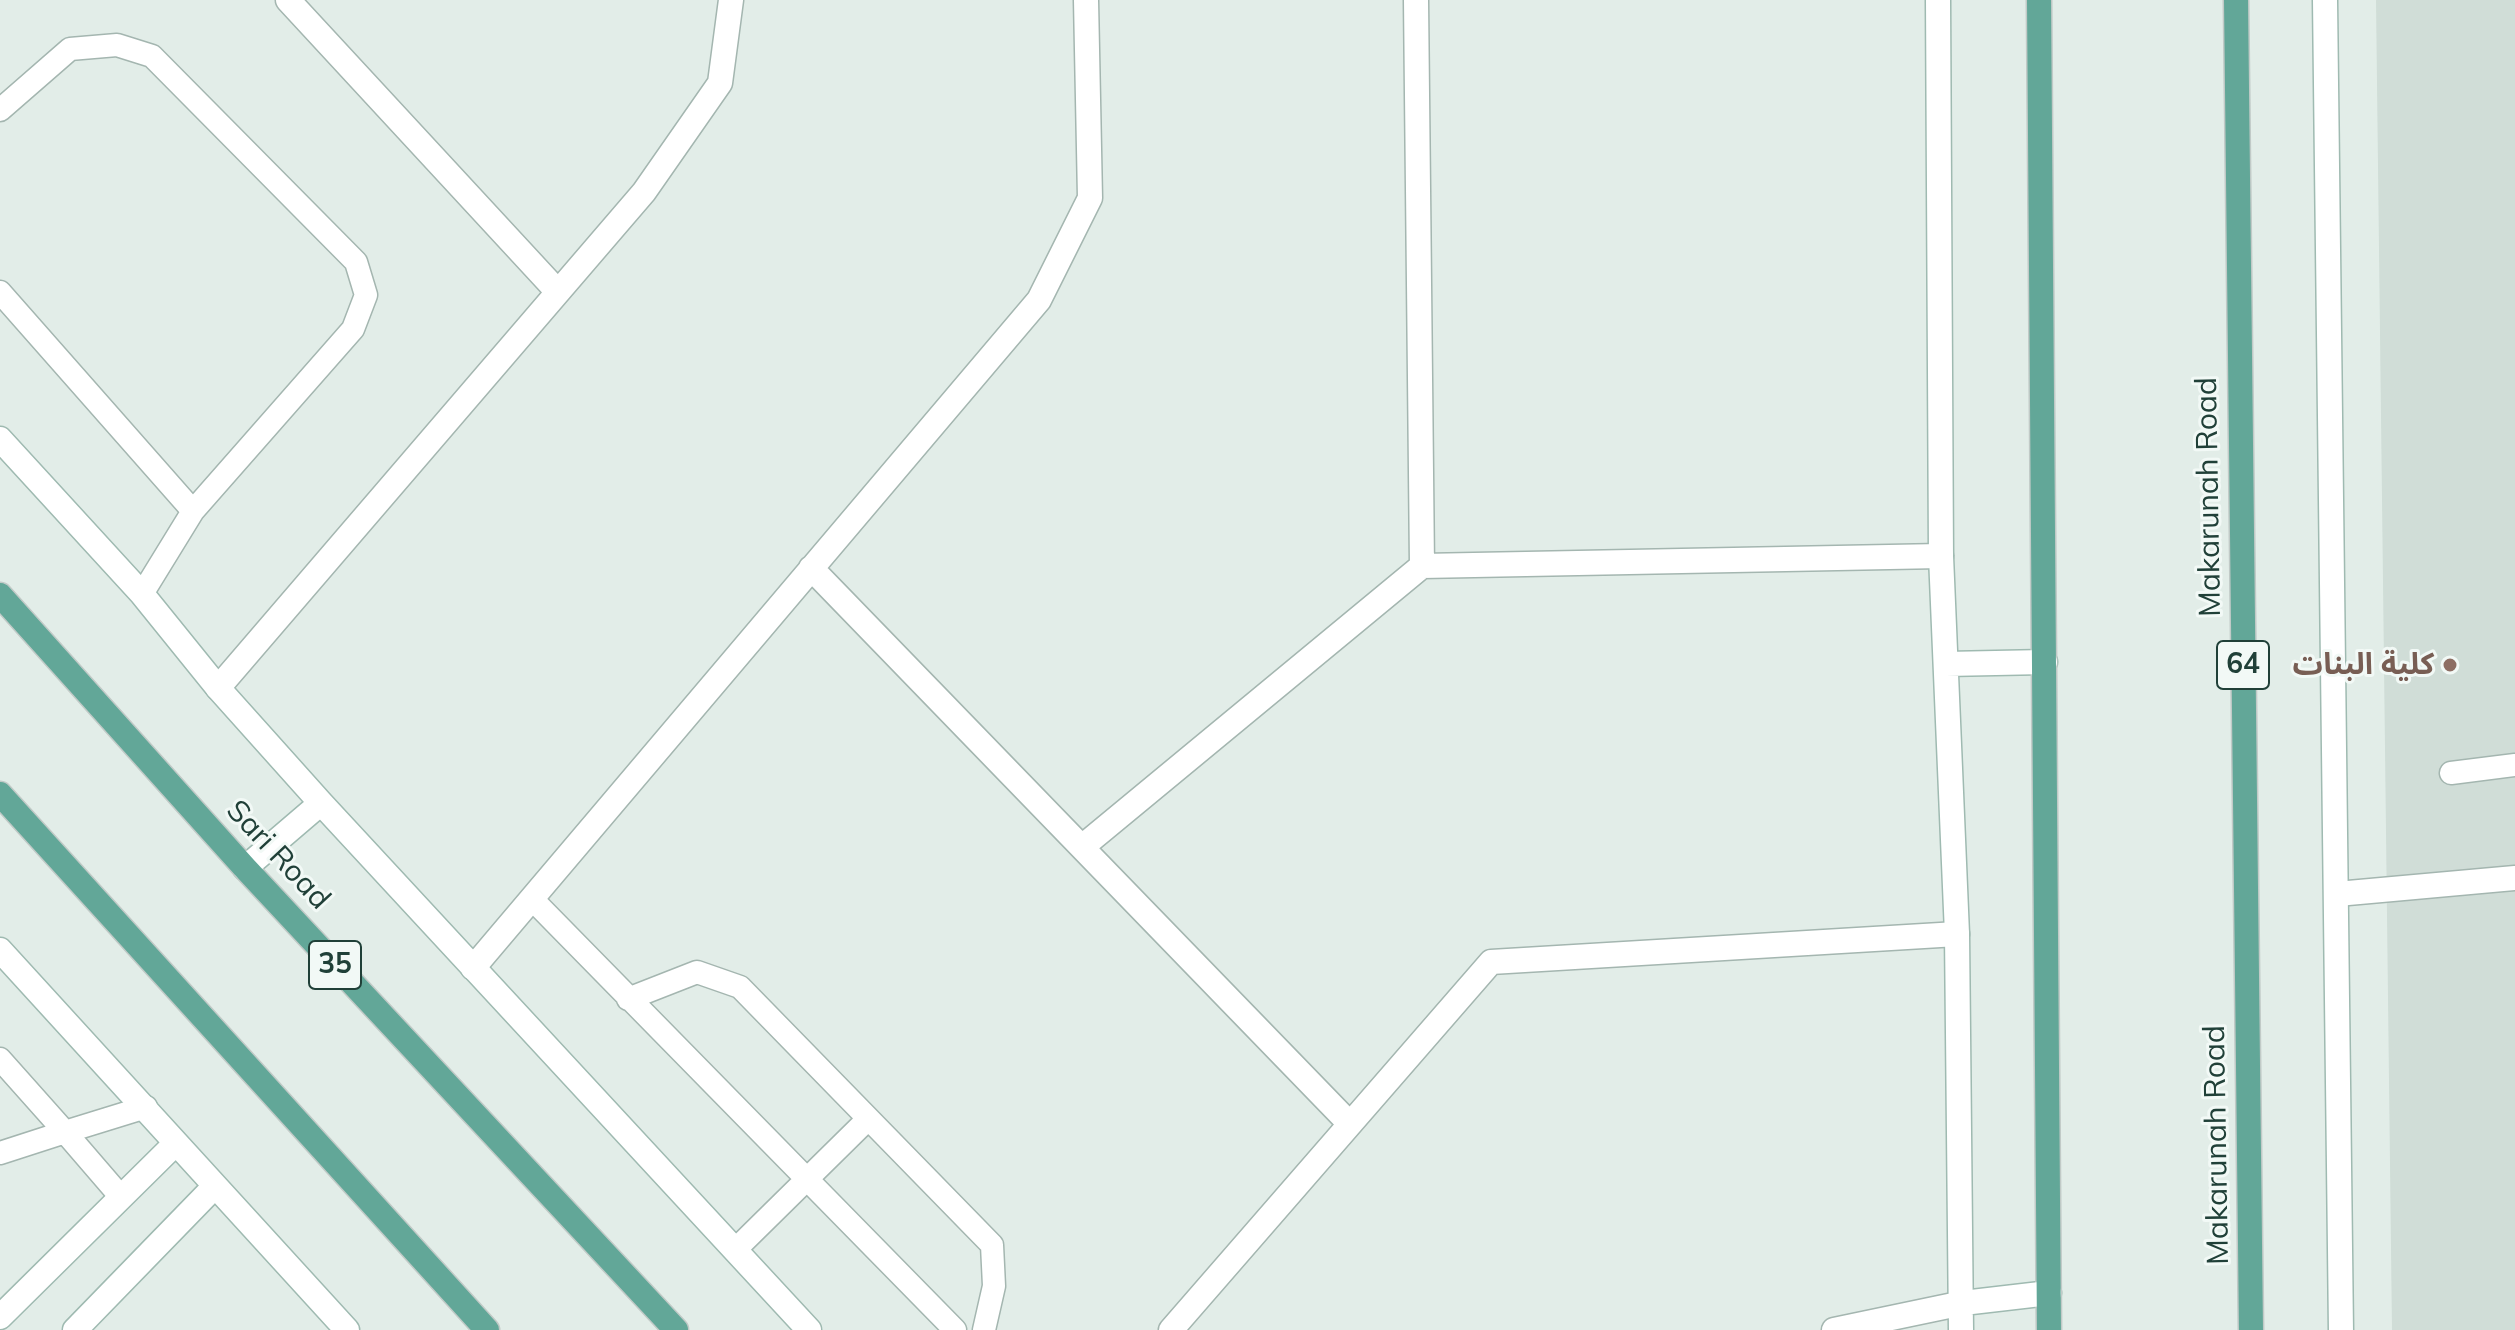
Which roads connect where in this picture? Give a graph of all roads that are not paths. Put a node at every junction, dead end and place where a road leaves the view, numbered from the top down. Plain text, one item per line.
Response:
1 (288, 0) edge
2 (731, 0) edge
3 (1086, 0) edge
4 (1416, 0) edge
5 (1938, 0) edge
6 (2039, 0) edge
7 (2236, 0) edge
8 (2325, 0) edge
9 (0, 110) edge
10 (0, 292) edge
11 (558, 292) junction
12 (0, 439) edge
13 (193, 511) junction
14 (1941, 556) junction
15 (1422, 566) junction
16 (811, 568) junction
17 (142, 594) junction
18 (0, 595) edge
19 (2045, 662) junction
20 (1946, 664) junction
21 (218, 688) junction
22 (2515, 765) edge
23 (2451, 773) dead end
24 (0, 794) edge
25 (321, 803) junction
26 (1082, 847) junction
27 (245, 868) junction
28 (2515, 878) edge
29 (2337, 894) junction
30 (532, 899) junction
31 (1957, 934) junction
32 (0, 950) edge
33 (473, 968) junction
34 (628, 999) junction
35 (0, 1059) edge
36 (146, 1107) junction
37 (868, 1119) junction
38 (1350, 1124) junction
39 (65, 1132) junction
40 (176, 1143) junction
41 (0, 1153) edge
42 (806, 1179) junction
43 (215, 1186) junction
44 (121, 1197) junction
45 (735, 1250) junction
46 (2049, 1293) junction
47 (1963, 1303) junction
48 (0, 1317) edge
49 (75, 1330) edge
50 (347, 1330) edge
51 (487, 1330) edge
52 (676, 1330) edge
53 (809, 1330) edge
54 (955, 1330) edge
55 (984, 1330) edge
56 (1171, 1330) edge
57 (1834, 1330) edge
58 (1961, 1330) edge
59 (2049, 1330) edge
60 (2251, 1330) edge
61 (2341, 1330) edge

1 - 11 street
2 - 11 street
3 - 16 street
4 - 15 street
5 - 14 street
6 - 19 main road
7 - 60 main road, Makarunah Road / 64
8 - 29 street
9 - 13 lane
10 - 13 lane
11 - 21 street
12 - 17 street
13 - 17 lane
14 - 15 street
14 - 20 street
15 - 26 street
16 - 26 street
16 - 30 street
17 - 21 street
18 - 27 main road, Sari Road / 35
19 - 20 street
19 - 46 main road
20 - 31 street
21 - 25 street
22 - 23 lane
24 - 51 main road
25 - 27 street
25 - 33 street
26 - 38 street
27 - 52 main road, Sari Road / 35
28 - 29 street
29 - 61 street
30 - 33 street
30 - 34 lane
31 - 38 street
31 - 47 street
32 - 36 street
33 - 45 street
34 - 37 lane
34 - 42 lane
35 - 39 lane
36 - 39 lane
36 - 40 street
37 - 42 lane
37 - 55 lane
38 - 56 street
39 - 41 lane
39 - 44 lane
40 - 43 street
40 - 44 street
42 - 45 lane
42 - 54 lane
43 - 49 street
43 - 50 street
44 - 48 street
45 - 53 street
46 - 47 street
46 - 59 main road
47 - 57 street
47 - 58 street

